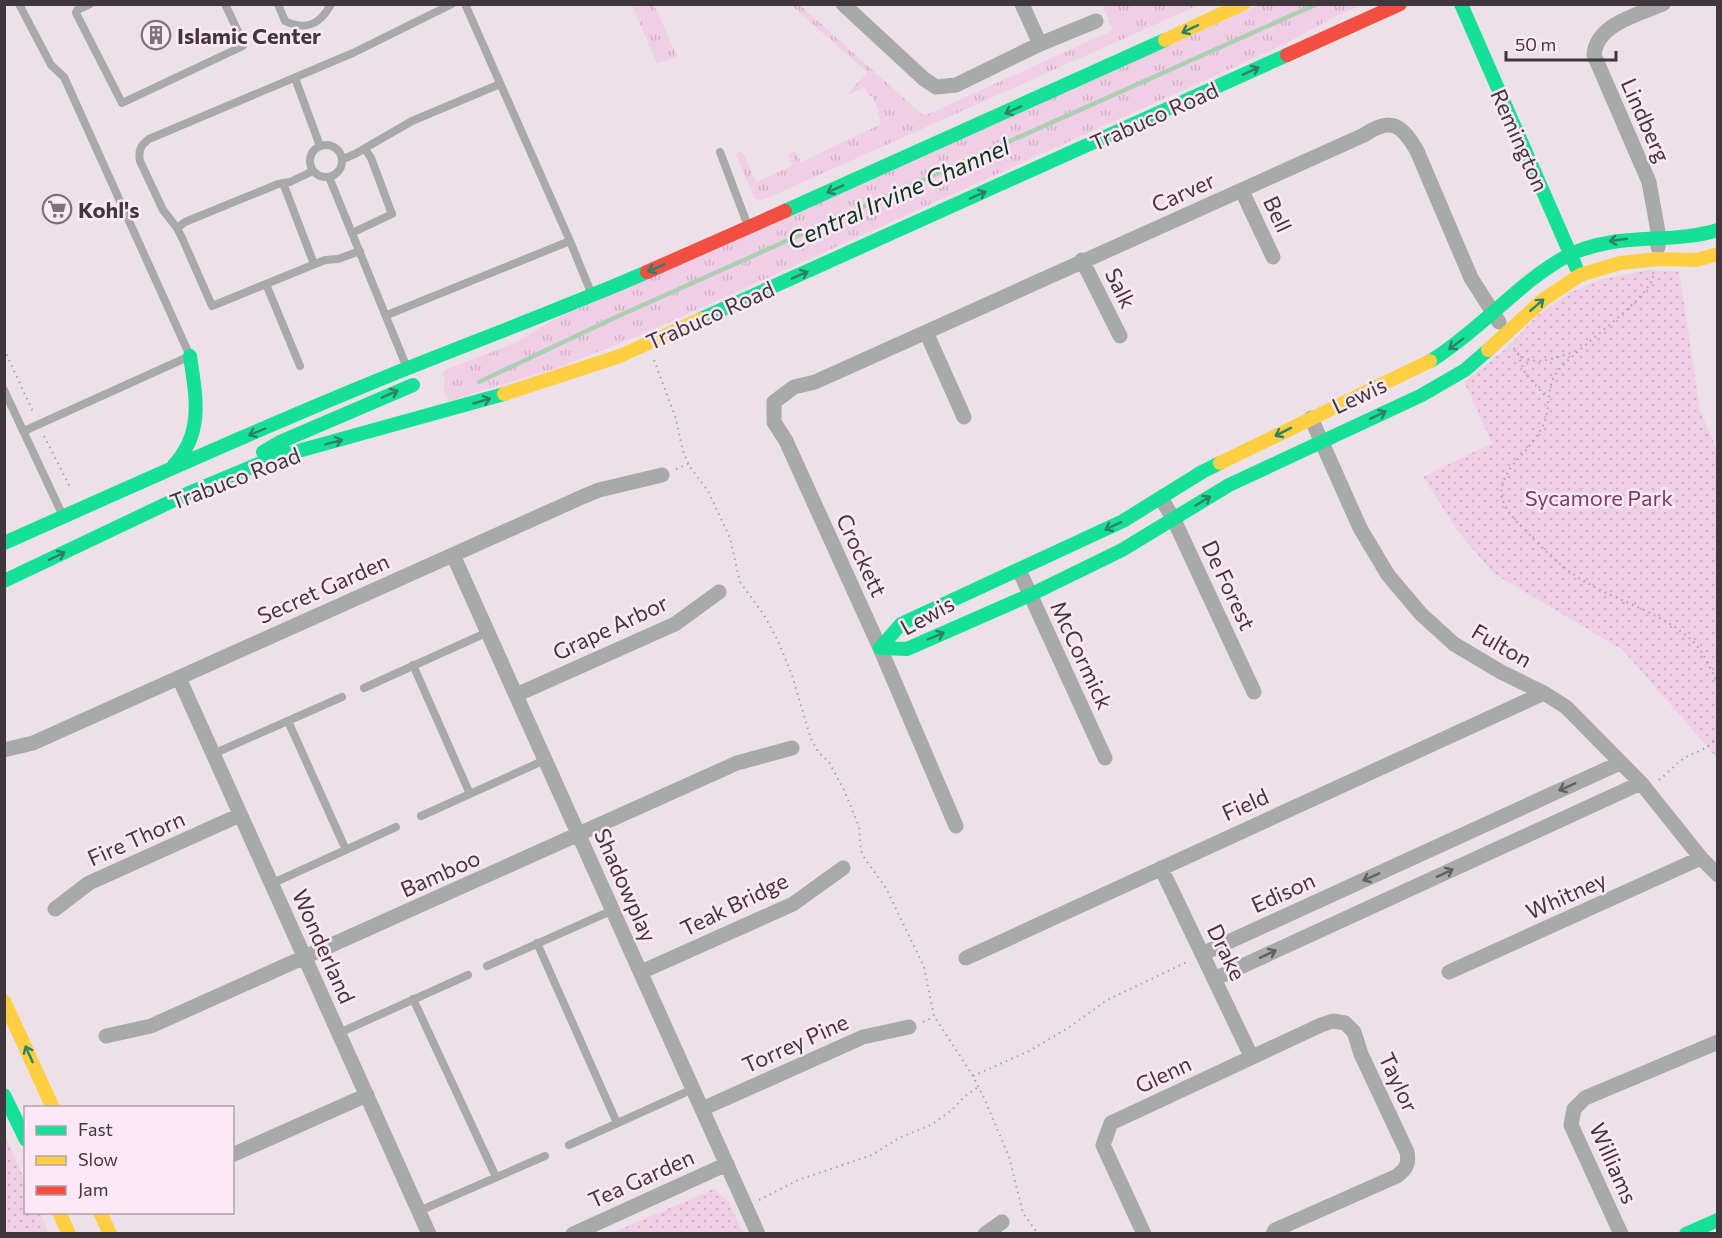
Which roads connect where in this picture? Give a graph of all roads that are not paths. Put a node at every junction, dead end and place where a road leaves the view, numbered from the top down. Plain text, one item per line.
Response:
1 (20, 4) edge
2 (90, 4) edge
3 (225, 4) edge
4 (278, 4) edge
5 (331, 4) edge
6 (452, 4) edge
7 (465, 4) edge
8 (843, 4) edge
9 (1022, 4) edge
10 (1243, 4) edge
11 (1400, 4) edge
12 (1461, 4) edge
13 (1663, 4) edge
14 (1096, 21) dead end
15 (1040, 44) junction
16 (295, 78) junction
17 (500, 84) junction
18 (320, 146) junction
19 (365, 149) junction
20 (720, 152) dead end
21 (343, 159) junction
22 (313, 171) junction
23 (329, 177) junction
24 (283, 183) junction
25 (1242, 190) junction
26 (177, 228) junction
27 (749, 228) junction
28 (1718, 230) edge
29 (352, 233) junction
30 (1659, 237) junction
31 (570, 241) junction
32 (360, 251) junction
33 (1718, 254) edge
34 (1570, 255) junction
35 (1273, 256) dead end
36 (1657, 259) junction
37 (1082, 260) junction
38 (314, 264) junction
39 (1580, 275) junction
40 (266, 284) junction
41 (592, 296) junction
42 (1493, 314) junction
43 (387, 315) junction
44 (926, 332) junction
45 (1506, 333) junction
46 (1120, 336) dead end
47 (190, 356) junction
48 (300, 366) dead end
49 (407, 368) junction
50 (4, 390) edge
51 (419, 400) junction
52 (774, 402) joint
53 (964, 417) dead end
54 (1311, 418) junction
55 (24, 431) junction
56 (1322, 442) junction
57 (245, 468) junction
58 (168, 471) junction
59 (663, 475) dead end
60 (1161, 498) junction
61 (63, 517) junction
62 (1174, 520) junction
63 (4, 543) edge
64 (453, 555) junction
65 (1018, 570) junction
66 (4, 581) edge
67 (719, 592) dead end
68 (1030, 595) junction
69 (488, 632) junction
70 (880, 648) junction
71 (413, 665) junction
72 (179, 678) junction
73 (364, 688) dead end
74 (1254, 692) dead end
75 (1544, 693) junction
76 (516, 695) junction
77 (342, 697) dead end
78 (288, 721) junction
79 (792, 748) dead end
80 (4, 750) edge
81 (213, 754) junction
82 (1105, 758) dead end
83 (545, 760) junction
84 (1620, 763) junction
85 (1641, 783) junction
86 (470, 794) junction
87 (240, 815) junction
88 (421, 816) dead end
89 (956, 826) dead end
90 (396, 827) dead end
91 (579, 835) junction
92 (346, 850) junction
93 (1701, 858) junction
94 (843, 868) dead end
95 (1161, 868) junction
96 (1718, 875) edge
97 (271, 884) junction
98 (55, 909) dead end
99 (613, 910) junction
100 (537, 943) junction
101 (1202, 954) junction
102 (305, 957) junction
103 (966, 958) dead end
104 (488, 966) dead end
105 (641, 972) junction
106 (1449, 972) dead end
107 (468, 975) dead end
108 (1214, 979) junction
109 (413, 999) junction
110 (4, 1001) edge
111 (1345, 1023) joint
112 (909, 1028) dead end
113 (339, 1033) junction
114 (106, 1036) dead end
115 (1718, 1042) edge
116 (1251, 1056) junction
117 (693, 1089) junction
118 (4, 1095) edge
119 (367, 1095) junction
120 (53, 1106) edge
121 (702, 1110) junction
122 (617, 1123) junction
123 (24, 1136) edge
124 (569, 1145) dead end
125 (234, 1154) edge
126 (544, 1156) dead end
127 (727, 1164) junction
128 (496, 1177) junction
129 (419, 1211) junction
130 (60, 1214) edge
131 (101, 1214) edge
132 (1718, 1220) edge
133 (1002, 1222) dead end
134 (69, 1233) edge
135 (110, 1233) edge
136 (428, 1233) edge
137 (573, 1233) edge
138 (758, 1233) edge
139 (985, 1233) edge
140 (1144, 1233) edge
141 (1273, 1233) edge
142 (1622, 1233) edge
143 (1686, 1233) edge

1 - 47 lane
2 - 3 lane
4 - 5 lane
6 - 16 lane
7 - 17 lane
8 - 15 street
9 - 15 street
10 -> 27 main road, Trabuco Road
51 -> 11 main road, Trabuco Road
12 - 34 main road, Remington
13 - 30 street, Lindberg
14 - 15 street
16 - 18 lane
16 - 26 lane
17 - 19 lane
17 - 31 lane
18 - 21 lane
18 - 22 lane
19 - 21 lane
19 - 29 lane
20 - 27 lane
21 - 23 lane
22 - 23 lane
22 - 24 lane
23 - 29 lane
24 - 26 lane
24 - 38 lane
25 - 35 street, Bell
25 - 37 street, Carver
25 - 42 street, Carver
26 - 40 lane
27 -> 41 main road, Trabuco Road
28 - 30 main road, Lewis
29 - 32 lane
30 -> 34 main road, Lewis
30 - 36 street, Lindberg
31 - 41 lane
31 - 43 lane
32 - 38 lane
32 - 43 lane
33 - 36 main road, Lewis
34 - 39 main road, Remington
34 - 42 main road, Lewis
36 - 39 main road, Lewis
37 - 44 street, Carver
37 - 46 street, Salk
38 - 40 lane
45 -> 39 main road, Lewis
40 - 48 lane
41 - 49 main road, Trabuco Road
42 - 45 street, Carver
42 -> 54 main road, Lewis
43 - 49 lane
44 - 52 street, Carver
44 - 53 street
56 -> 45 main road, Lewis
47 - 55 lane
47 - 58 main road
49 - 51 main road
49 -> 58 main road, Trabuco Road
50 - 55 lane
57 -> 51 main road, Trabuco Road
57 -> 51 main road
52 - 70 street, Crockett
54 - 56 street, Fulton
54 -> 60 main road, Lewis
55 - 61 lane
62 -> 56 main road, Lewis
56 - 75 street, Fulton
66 -> 57 main road, Trabuco Road
58 - 61 main road, Trabuco Road
59 - 64 street, Secret Garden
60 - 62 street, De Forest
60 -> 65 main road, Lewis
61 - 63 main road, Trabuco Road
62 - 68 main road, Lewis
62 - 74 street, De Forest
64 - 69 street, Shadowplay
64 - 72 street, Secret Garden
65 - 68 street, McCormick
65 - 70 main road, Lewis
67 - 76 street, Grape Arbor
70 -> 68 main road, Lewis
68 - 82 street, McCormick
69 - 71 lane
69 - 76 street, Shadowplay
70 - 89 street, Crockett
71 - 73 lane
71 - 86 lane
72 - 80 street, Secret Garden
72 - 81 street, Wonderland
75 - 84 street, Fulton
75 - 95 street, Field
76 - 83 street, Shadowplay
77 - 78 lane
78 - 81 lane
78 - 92 lane
79 - 91 street, Bamboo
81 - 87 street, Wonderland
83 - 86 lane
83 - 91 street, Shadowplay
84 - 85 street, Fulton
84 -> 101 street, Edison
85 - 93 street, Fulton
108 -> 85 street
86 - 88 lane
87 - 97 street, Wonderland
87 - 98 street, Fire Thorn
90 - 92 lane
91 - 99 street, Shadowplay
91 - 102 street, Bamboo
92 - 97 lane
93 - 96 street, Fulton
93 - 106 street, Whitney
94 - 105 street, Teak Bridge
95 - 101 street, Drake
95 - 103 street, Field
97 - 102 street, Wonderland
99 - 100 lane
99 - 105 street, Shadowplay
100 - 104 lane
100 - 122 lane
101 - 108 street, Drake
102 - 113 street, Wonderland
102 - 114 street, Bamboo
105 - 117 street, Shadowplay
107 - 109 lane
108 - 116 street, Drake
109 - 113 lane
109 - 128 lane
120 -> 110 main road
111 - 116 street, Glenn
111 - 141 street, Taylor
112 - 121 street, Torrey Pine
113 - 119 street, Wonderland
115 - 142 street, Williams
116 - 140 street, Glenn
117 - 121 street, Shadowplay
117 - 122 lane
118 - 123 main road
119 - 125 street
119 - 129 street, Wonderland
121 - 127 street, Shadowplay
122 - 124 lane
126 - 128 lane
127 - 137 street, Tea Garden
127 - 138 street, Shadowplay
128 - 129 lane
129 - 136 street, Wonderland
130 - 134 main road
131 - 135 main road
132 - 143 main road
133 - 139 street

